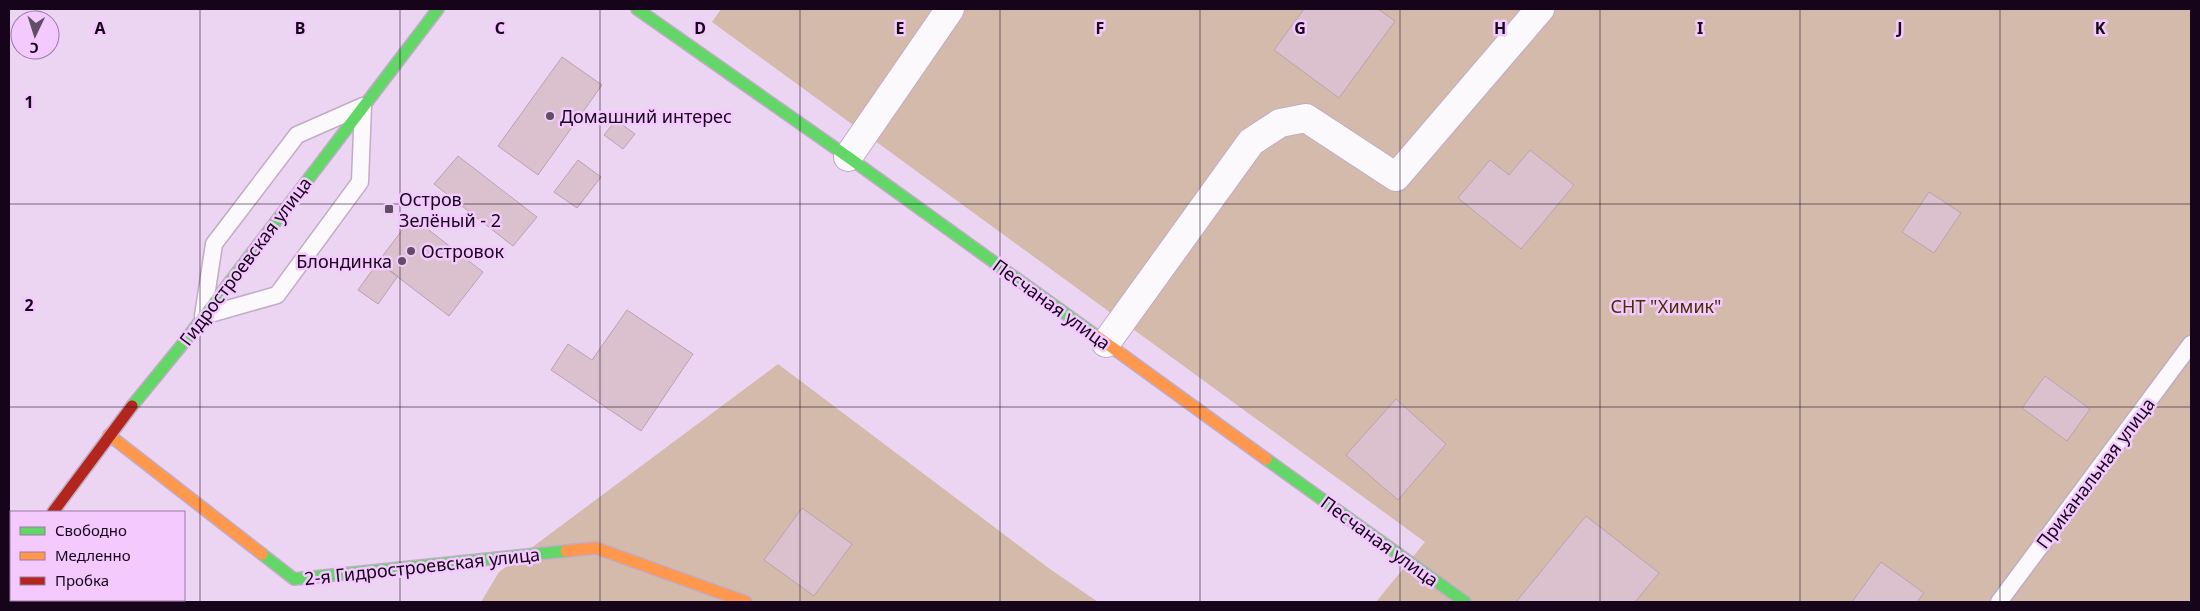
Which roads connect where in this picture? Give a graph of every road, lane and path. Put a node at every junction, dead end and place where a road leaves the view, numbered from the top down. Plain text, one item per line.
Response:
1 (438, 9) edge
2 (636, 9) edge
3 (950, 9) edge
4 (1540, 9) edge
5 (363, 106) junction
6 (848, 157) junction
7 (203, 316) junction
8 (1106, 343) junction
9 (2191, 344) edge
10 (109, 435) junction
11 (54, 511) edge
12 (746, 602) edge
13 (1465, 602) edge
14 (1999, 602) edge

1 - 5 street, Гидростроевская улица
2 - 6 street, Песчаная улица
3 - 6 street
4 - 8 street
5 - 7 street, Гидростроевская улица
5 - 7 lane
5 - 7 lane
6 - 8 street, Песчаная улица
7 - 10 street, Гидростроевская улица
8 - 13 street, Песчаная улица
9 - 14 lane, Приканальная улица
10 - 11 street, Гидростроевская улица
10 - 12 street, 2-я Гидростроевская улица

